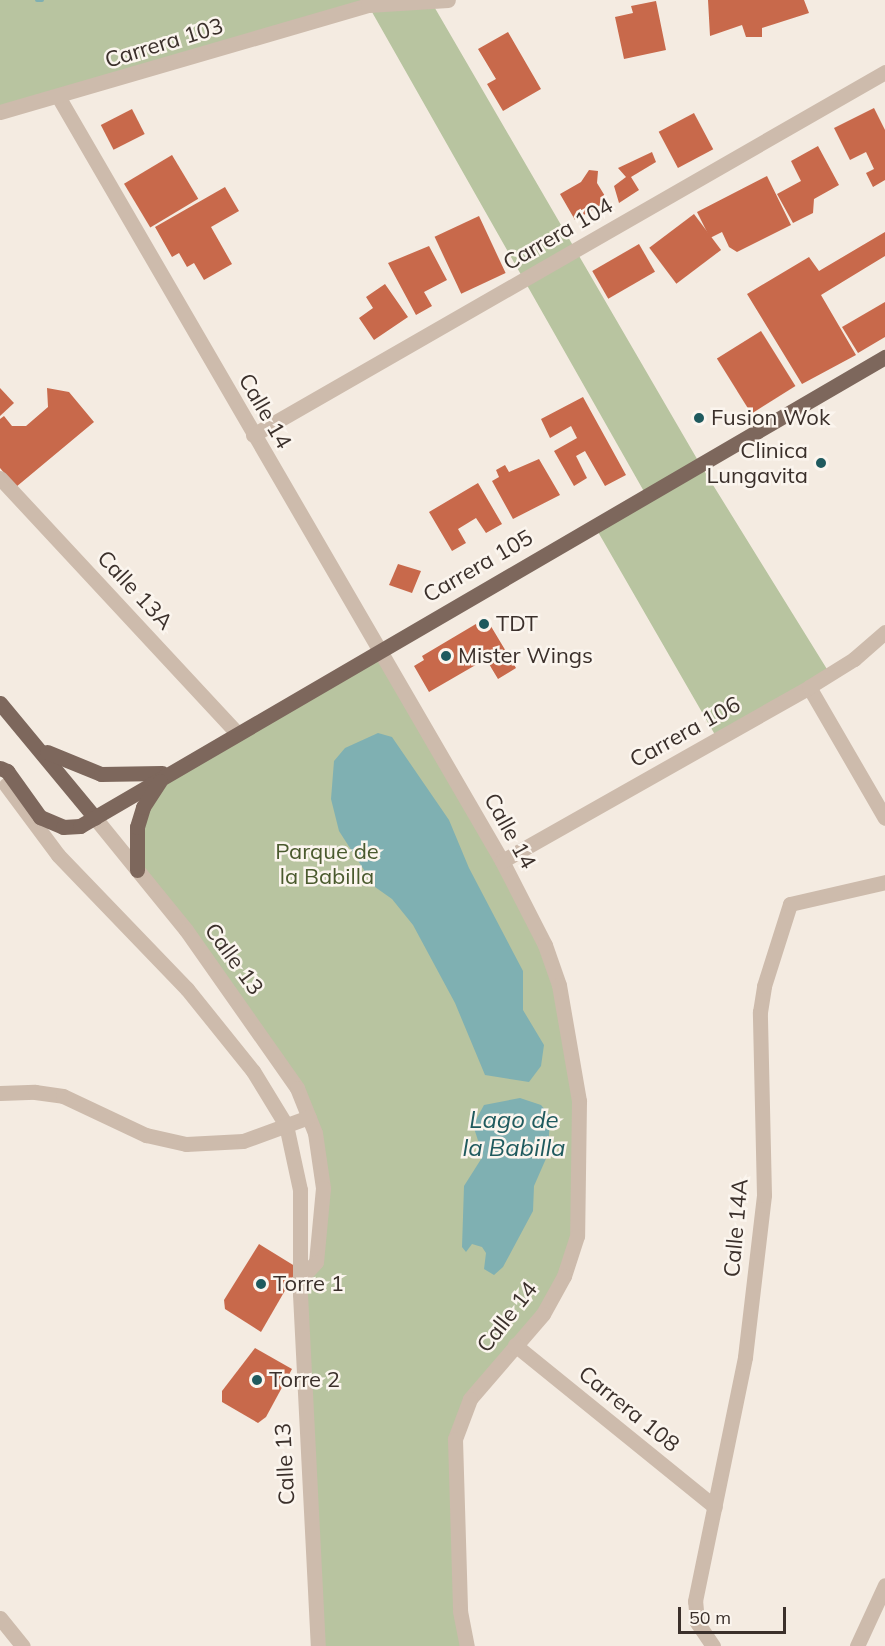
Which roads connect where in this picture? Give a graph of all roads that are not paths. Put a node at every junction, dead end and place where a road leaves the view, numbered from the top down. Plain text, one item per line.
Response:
1 (448, 0) edge
2 (885, 72) edge
3 (59, 98) junction
4 (0, 112) edge
5 (885, 357) edge
6 (253, 435) junction
7 (0, 478) edge
8 (885, 632) edge
9 (381, 648) junction
10 (809, 687) junction
11 (3, 709) edge
12 (236, 732) junction
13 (40, 747) junction
14 (0, 768) edge
15 (168, 772) junction
16 (2, 781) edge
17 (95, 818) junction
18 (885, 818) edge
19 (502, 861) junction
20 (137, 870) junction
21 (885, 882) edge
22 (0, 1093) edge
23 (309, 1117) junction
24 (286, 1125) junction
25 (299, 1280) junction
26 (515, 1345) junction
27 (715, 1507) junction
28 (885, 1585) edge
29 (0, 1618) edge
30 (23, 1646) edge
31 (318, 1646) edge
32 (467, 1646) edge
33 (713, 1646) edge
34 (857, 1646) edge

1 - 3 street, Carrera 103
2 - 6 street, Carrera 104
3 - 4 street, Carrera 103
3 - 6 street, Calle 14
5 - 9 main road, Carrera 105
6 - 9 street, Calle 14
7 - 12 street, Calle 13A
8 - 10 street, Carrera 106
9 - 12 main road, Carrera 105
9 - 19 street, Calle 14
10 - 18 street
10 - 19 street, Carrera 106
11 - 13 main road, Calle 13
12 - 15 main road, Carrera 105
13 - 15 main road
13 - 17 main road, Calle 13
14 - 17 main road, Carrera 105
15 - 17 main road, Carrera 105
15 - 20 main road
16 - 24 street, Calle 13
17 - 20 street, Calle 13
19 - 26 street, Calle 14
20 - 23 street, Calle 13
21 - 27 street, Calle 14A
22 - 24 street
23 - 24 street
23 - 25 street, Calle 13
24 - 25 street, Calle 13
25 - 31 street, Calle 13
26 - 27 street, Carrera 108
26 - 32 street, Calle 14
27 - 33 street, Calle 14A
28 - 34 street
29 - 30 street

